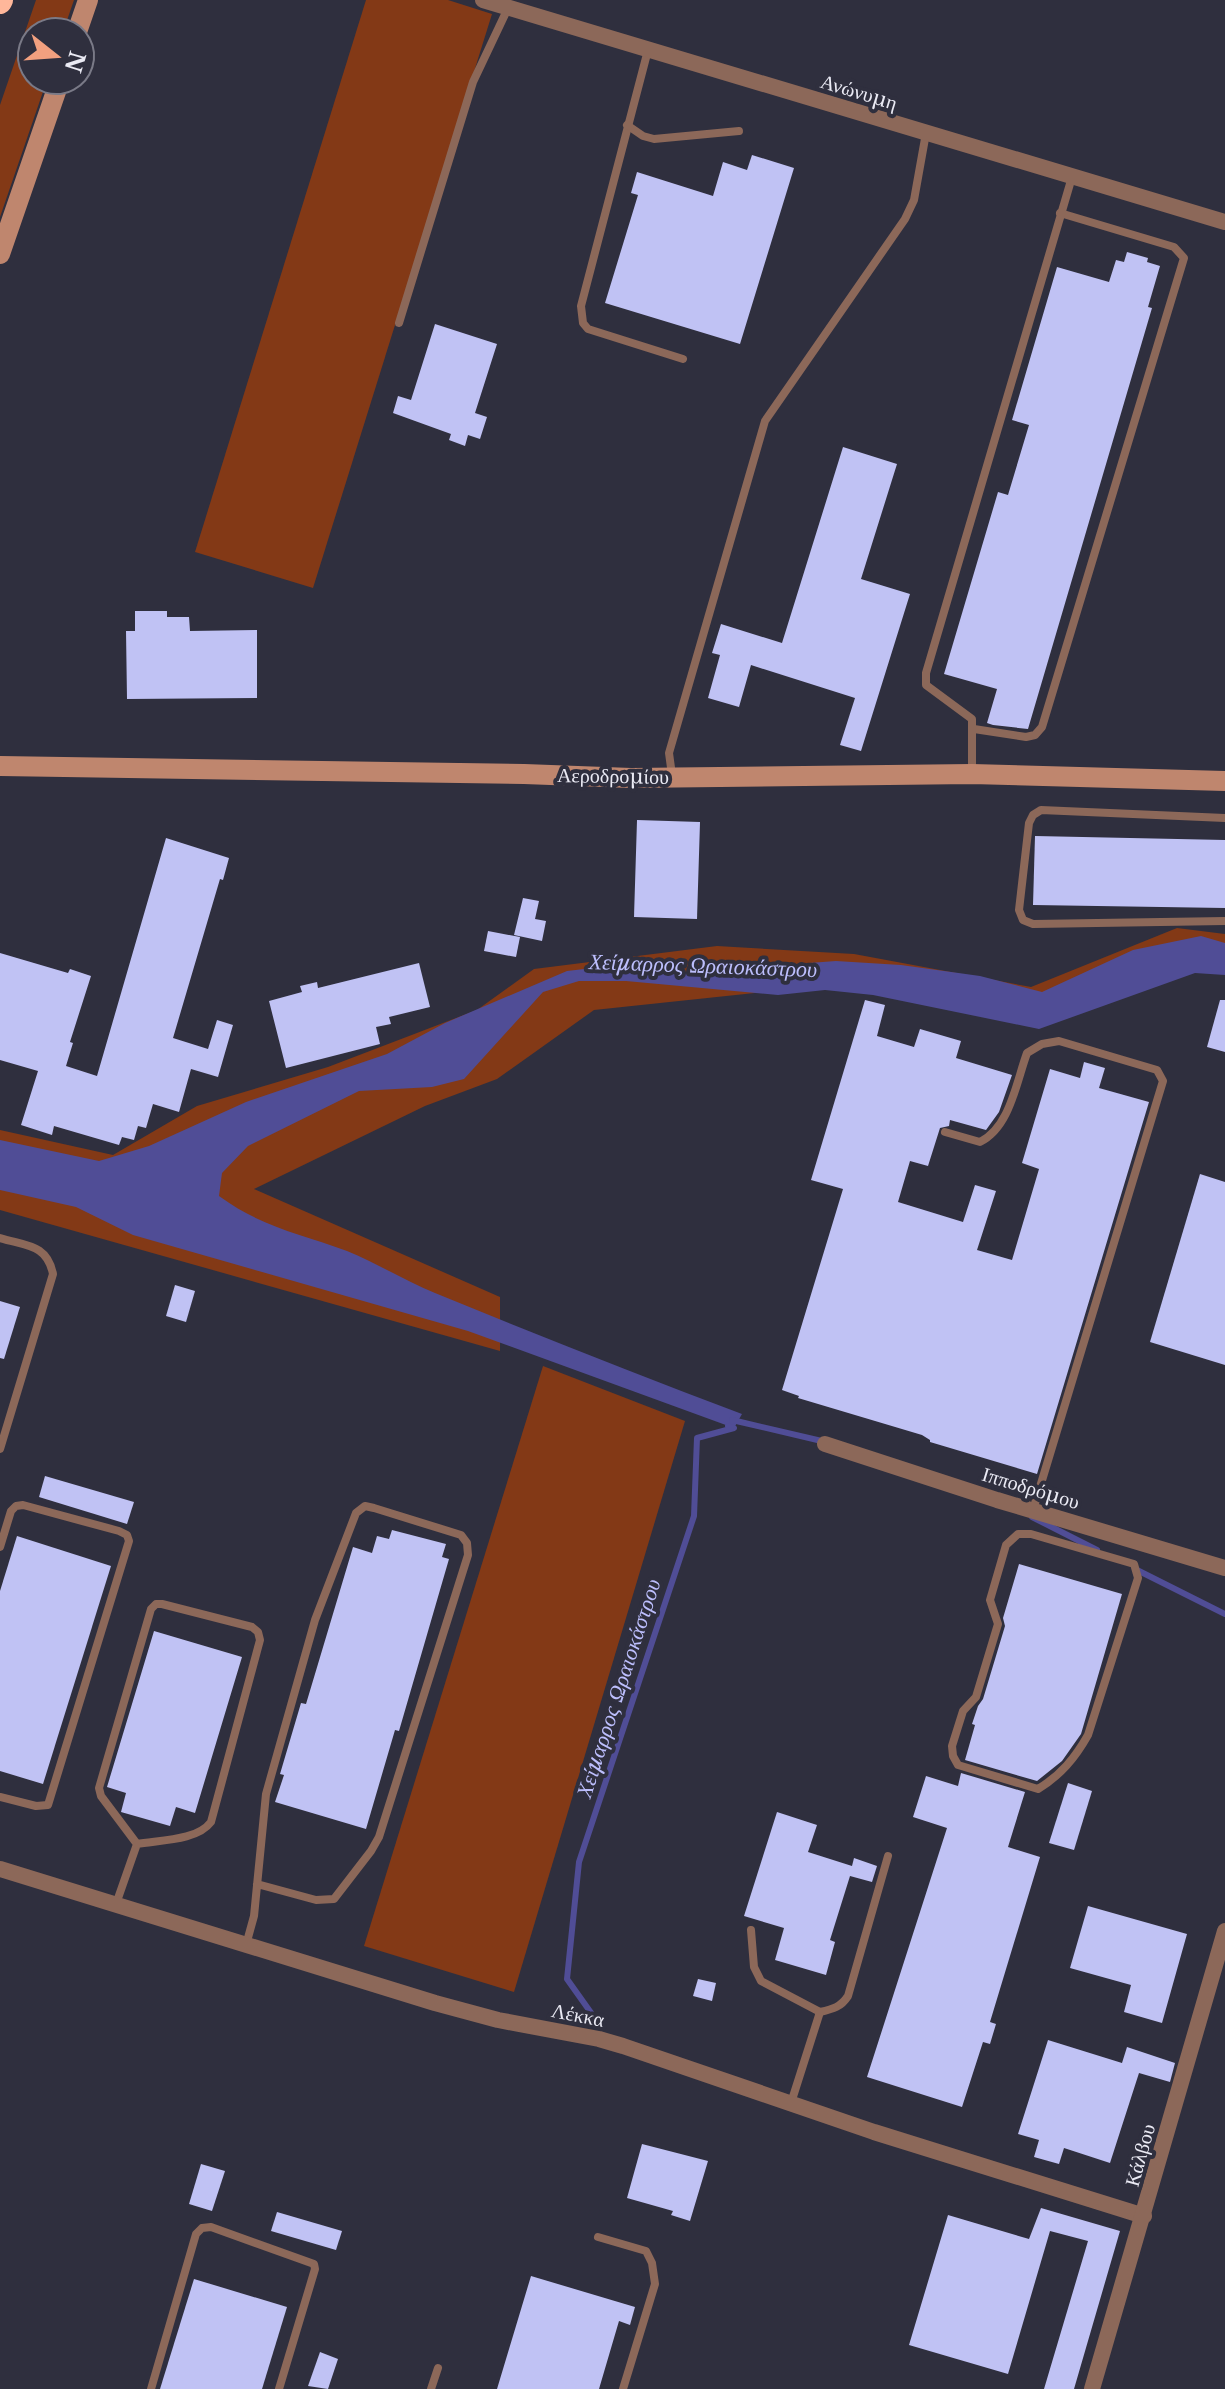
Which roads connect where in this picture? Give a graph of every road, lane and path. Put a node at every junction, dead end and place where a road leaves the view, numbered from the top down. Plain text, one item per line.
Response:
1 (483, 0) edge
2 (508, 8) junction
3 (649, 49) junction
4 (54, 96) edge
5 (627, 125) junction
6 (739, 131) dead end
7 (926, 133) junction
8 (1072, 176) junction
9 (1060, 213) junction
10 (1225, 222) edge
11 (0, 254) edge
12 (399, 323) dead end
13 (683, 359) dead end
14 (974, 729) junction
15 (0, 766) edge
16 (972, 774) junction
17 (673, 778) junction
18 (1225, 781) edge
19 (1225, 818) edge
20 (1225, 921) edge
21 (945, 1132) dead end
22 (0, 1238) edge
23 (825, 1444) dead end
24 (0, 1449) edge
25 (1033, 1510) junction
26 (1140, 1542) junction
27 (0, 1547) edge
28 (1134, 1564) junction
29 (1225, 1568) edge
30 (0, 1797) edge
31 (137, 1844) junction
32 (888, 1856) dead end
33 (0, 1869) edge
34 (257, 1884) junction
35 (115, 1905) junction
36 (751, 1930) dead end
37 (1225, 1931) edge
38 (246, 1946) junction
39 (820, 2012) junction
40 (791, 2104) junction
41 (1144, 2216) junction
42 (598, 2237) dead end
43 (438, 2368) dead end
44 (151, 2389) edge
45 (279, 2389) edge
46 (431, 2389) edge
47 (623, 2389) edge
48 (1092, 2389) edge

1 - 2 street, Ανώνυμη
2 - 3 street, Ανώνυμη
2 - 12 lane
3 - 5 lane
3 - 7 street, Ανώνυμη
4 - 11 street
5 - 6 lane
5 - 13 lane
7 - 8 street, Ανώνυμη
7 - 17 lane
8 - 9 lane
8 - 10 street, Ανώνυμη
9 - 14 lane
9 - 14 lane
14 - 16 lane
15 - 17 street, Αεροδρομίου
16 - 17 street, Αεροδρομίου
16 - 18 street, Αεροδρομίου
19 - 20 lane
21 - 25 lane
22 - 24 lane
23 - 25 street, Ιπποδρόμου
25 - 26 street, Ιπποδρόμου
26 - 28 lane
26 - 29 street, Ιπποδρόμου
27 - 30 lane
28 - 28 lane
31 - 31 lane
31 - 35 lane
32 - 39 lane
33 - 35 street, Λέκκα
34 - 34 lane
34 - 38 lane
35 - 38 street, Λέκκα
36 - 39 lane
37 - 41 street, Κάλβου
38 - 40 street, Λέκκα
39 - 40 lane
40 - 41 street, Λέκκα
41 - 48 street, Κάλβου
42 - 47 lane
43 - 46 lane
44 - 45 lane

